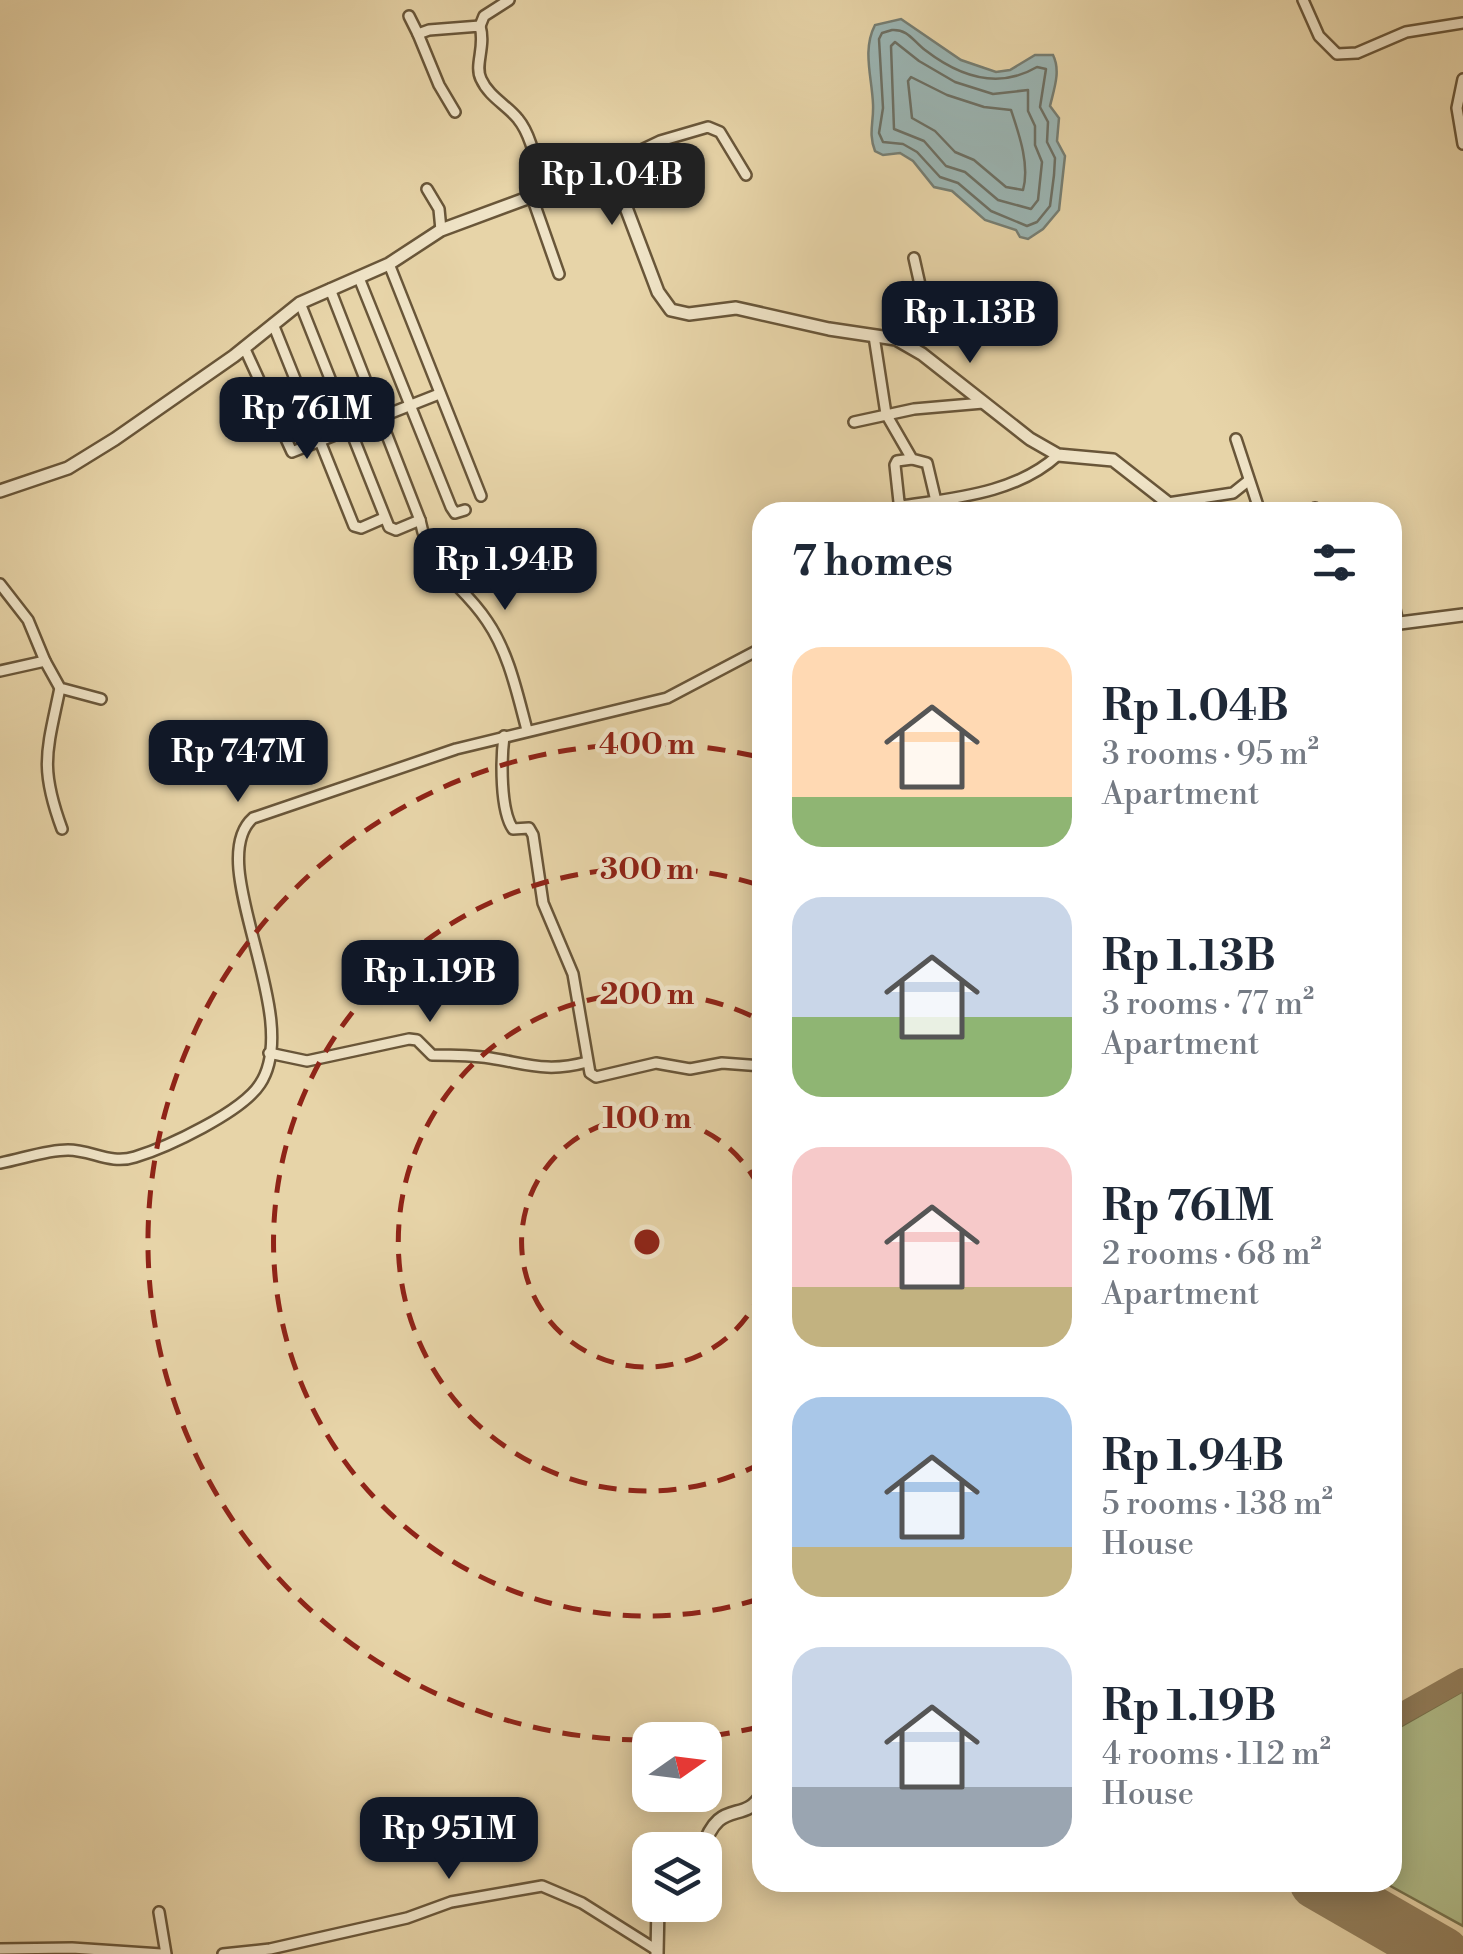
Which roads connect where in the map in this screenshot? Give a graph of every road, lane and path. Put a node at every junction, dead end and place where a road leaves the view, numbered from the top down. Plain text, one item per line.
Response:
1 (509, 0) edge
2 (1303, 0) edge
3 (409, 16) dead end
4 (1463, 23) edge
5 (480, 26) junction
6 (418, 34) junction
7 (1463, 78) edge
8 (456, 112) dead end
9 (1463, 144) edge
10 (606, 175) junction
11 (746, 175) dead end
12 (428, 189) dead end
13 (538, 195) junction
14 (441, 230) junction
15 (914, 258) dead end
16 (389, 264) junction
17 (559, 274) dead end
18 (359, 278) junction
19 (330, 289) junction
20 (300, 302) junction
21 (272, 324) junction
22 (874, 336) junction
23 (896, 339) junction
24 (244, 347) junction
25 (440, 394) junction
26 (983, 404) junction
27 (410, 405) junction
28 (886, 414) junction
29 (380, 418) junction
30 (854, 422) dead end
31 (349, 430) junction
32 (1236, 438) dead end
33 (319, 442) junction
34 (1058, 455) junction
35 (912, 459) junction
36 (1248, 481) junction
37 (0, 490) edge
38 (482, 496) dead end
39 (936, 501) junction
40 (900, 502) edge
41 (927, 502) edge
42 (1163, 502) edge
43 (1195, 502) edge
44 (1256, 502) edge
45 (464, 510) dead end
46 (384, 518) junction
47 (420, 520) junction
48 (0, 584) edge
49 (1463, 615) edge
50 (1402, 622) edge
51 (752, 653) edge
52 (45, 662) junction
53 (0, 671) edge
54 (60, 688) junction
55 (101, 699) dead end
56 (527, 730) junction
57 (504, 736) junction
58 (62, 829) dead end
59 (270, 1054) junction
60 (587, 1062) junction
61 (752, 1065) edge
62 (0, 1163) edge
63 (752, 1806) edge
64 (710, 1832) edge
65 (159, 1912) dead end
66 (657, 1922) edge
67 (0, 1949) edge
68 (656, 1951) edge
69 (120, 1952) edge
70 (164, 1954) edge
71 (222, 1954) edge

1 - 5 street
2 - 4 street
3 - 6 street
5 - 6 street
5 - 13 street
6 - 8 street
7 - 9 street
10 - 11 street
10 - 13 street
10 - 22 street
12 - 14 street
13 - 14 street
13 - 17 street
14 - 16 street
15 - 23 street
16 - 18 street
16 - 25 street
18 - 19 street
18 - 27 street
19 - 20 street
19 - 29 street
20 - 21 street
20 - 31 street
21 - 24 street
21 - 33 street
22 - 23 street
22 - 28 street
23 - 26 street
24 - 33 street
24 - 37 street
25 - 27 street
25 - 38 street
26 - 28 street
26 - 34 street
27 - 29 street
27 - 45 street
28 - 30 street
28 - 35 street
29 - 31 street
29 - 47 street
31 - 33 street
31 - 46 street
32 - 36 street
33 - 46 street
34 - 39 street
34 - 42 street
35 - 39 street
35 - 40 street
36 - 43 street
36 - 44 street
39 - 41 street
46 - 47 street
47 - 56 street
48 - 52 street
49 - 50 street
51 - 56 street
52 - 53 street
52 - 54 street
54 - 55 street
54 - 58 street
56 - 57 street
57 - 59 street
57 - 60 street
59 - 60 street
59 - 62 street
60 - 61 street
63 - 64 street
65 - 70 street
66 - 68 street
67 - 69 street
68 - 71 street
69 - 70 street

